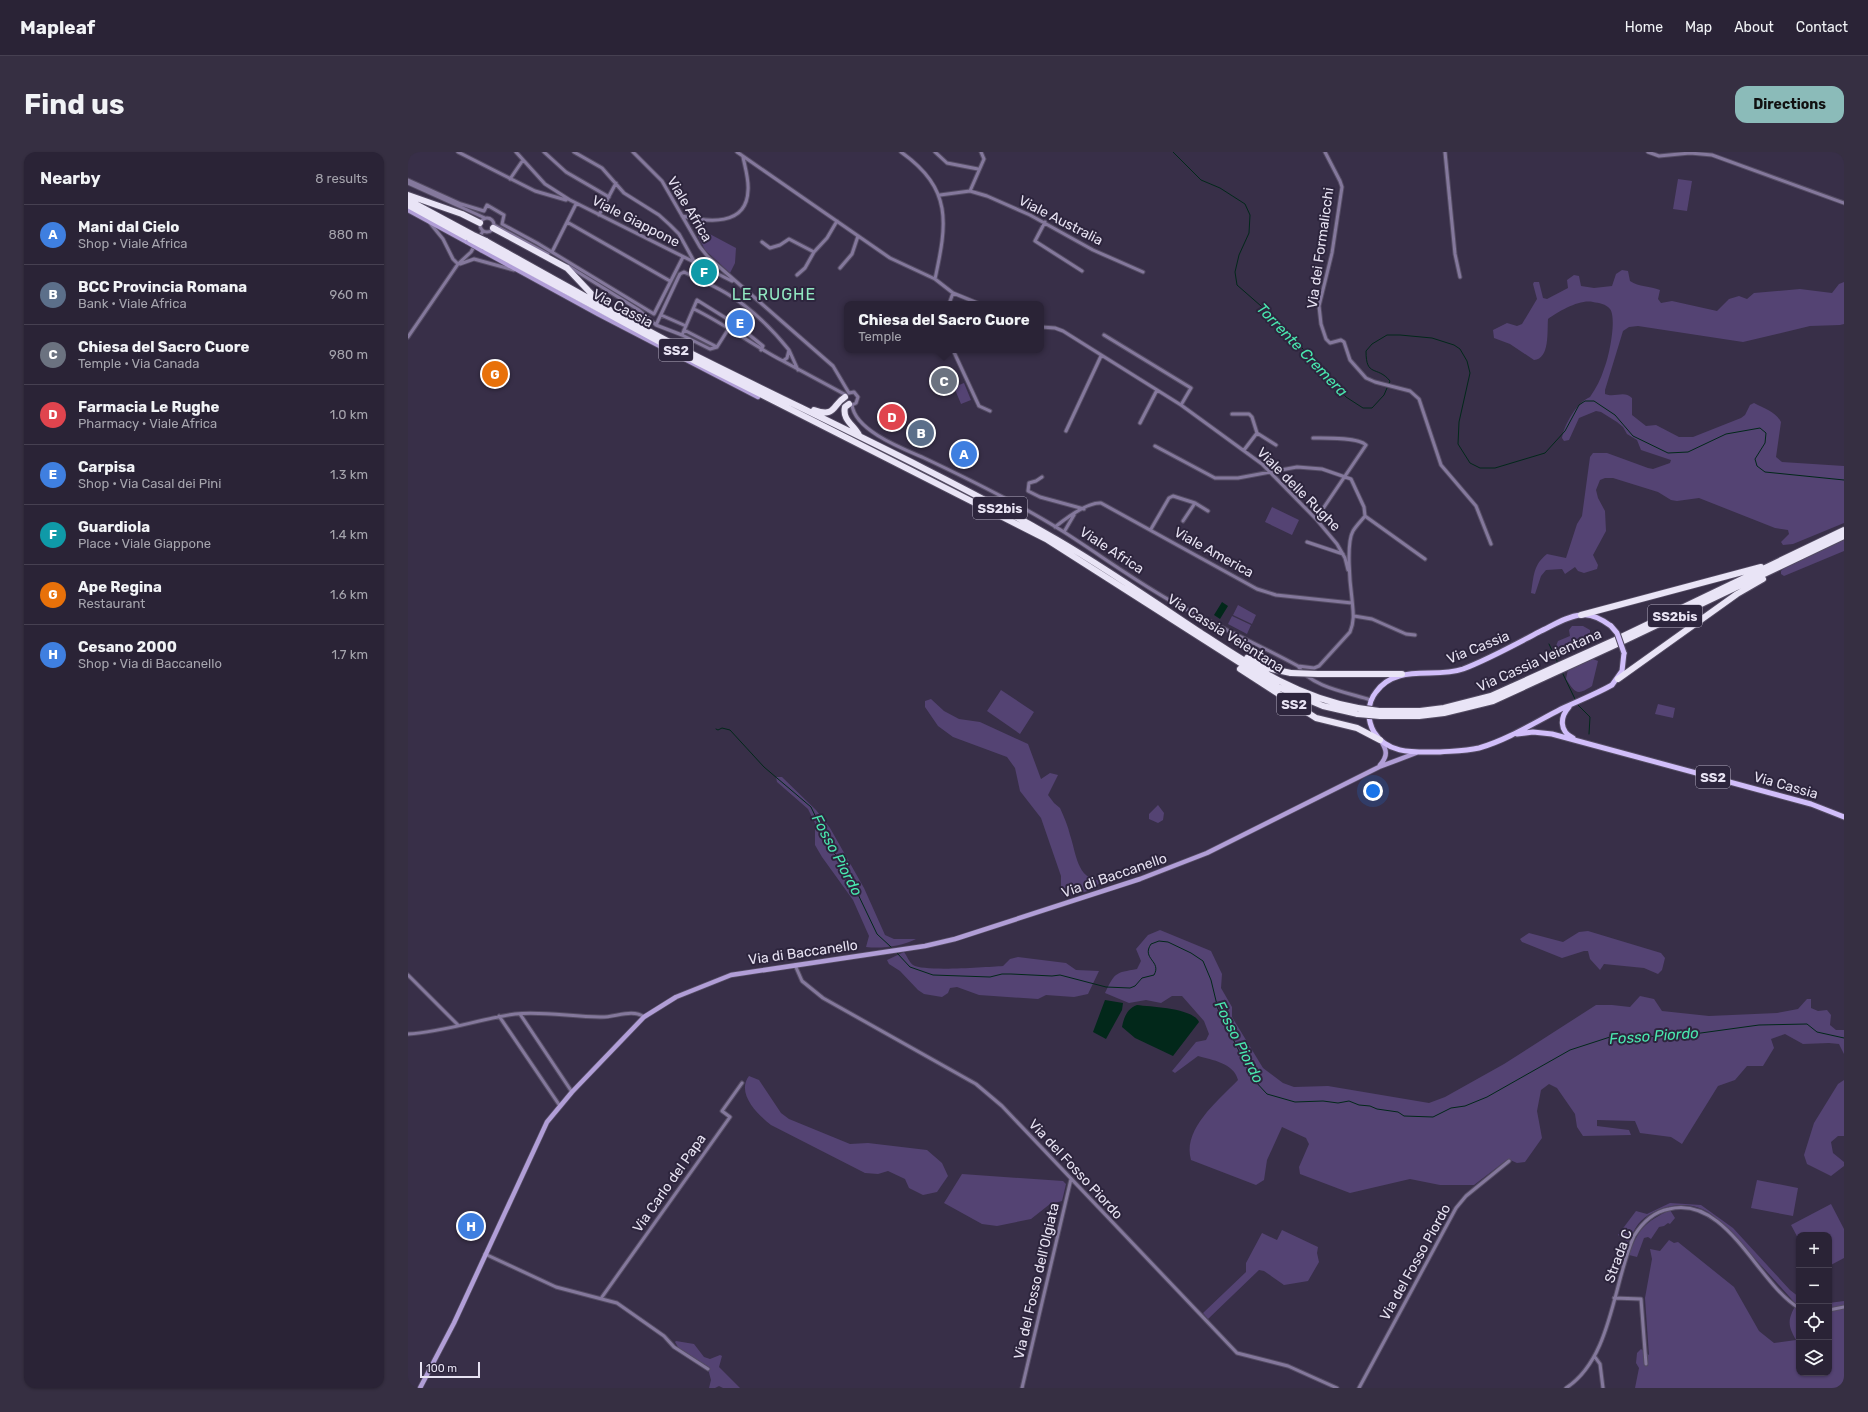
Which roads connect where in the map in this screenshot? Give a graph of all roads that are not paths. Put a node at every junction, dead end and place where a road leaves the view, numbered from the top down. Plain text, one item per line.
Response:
1 (458, 152) edge
2 (516, 152) edge
3 (544, 152) edge
4 (574, 152) edge
5 (633, 152) edge
6 (737, 152) edge
7 (901, 152) edge
8 (935, 152) edge
9 (981, 152) edge
10 (1325, 152) edge
11 (1445, 152) edge
12 (1648, 152) edge
13 (743, 156) junction
14 (523, 160) junction
15 (978, 169) junction
16 (510, 179) junction
17 (408, 180) edge
18 (408, 183) edge
19 (616, 183) junction
20 (970, 191) junction
21 (408, 195) edge
22 (940, 195) junction
23 (609, 197) junction
24 (408, 200) edge
25 (570, 200) junction
26 (1844, 203) edge
27 (576, 204) junction
28 (408, 205) edge
29 (408, 210) edge
30 (599, 215) junction
31 (682, 216) junction
32 (482, 220) junction
33 (837, 221) junction
34 (430, 222) junction
35 (566, 222) junction
36 (1045, 222) junction
37 (494, 226) junction
38 (483, 231) junction
39 (858, 236) junction
40 (470, 239) junction
41 (762, 242) dead end
42 (483, 246) junction
43 (471, 252) junction
44 (552, 252) junction
45 (814, 252) junction
46 (682, 257) junction
47 (474, 259) junction
48 (458, 264) junction
49 (695, 264) junction
50 (840, 268) dead end
51 (1082, 271) dead end
52 (523, 272) junction
53 (1143, 272) dead end
54 (797, 275) dead end
55 (1460, 277) dead end
56 (935, 279) junction
57 (670, 281) junction
58 (735, 282) junction
59 (953, 293) junction
60 (950, 301) edge
61 (973, 301) edge
62 (603, 307) junction
63 (694, 309) junction
64 (661, 316) junction
65 (656, 325) junction
66 (686, 326) junction
67 (1044, 327) edge
68 (729, 328) junction
69 (684, 330) junction
70 (682, 335) junction
71 (1104, 335) dead end
72 (408, 336) edge
73 (717, 347) junction
74 (761, 350) junction
75 (789, 350) junction
76 (954, 353) edge
77 (1101, 356) junction
78 (783, 361) junction
79 (798, 370) junction
80 (1157, 390) junction
81 (847, 395) junction
82 (758, 397) joint
83 (850, 404) junction
84 (1181, 405) junction
85 (803, 408) junction
86 (990, 411) dead end
87 (1232, 414) dead end
88 (1140, 423) dead end
89 (822, 424) junction
90 (1066, 431) dead end
91 (1257, 433) junction
92 (860, 436) junction
93 (1313, 438) dead end
94 (1276, 445) dead end
95 (1155, 446) dead end
96 (872, 450) joint
97 (1244, 450) junction
98 (1270, 473) junction
99 (1042, 477) dead end
100 (1344, 477) junction
101 (1195, 503) junction
102 (1084, 509) junction
103 (1208, 511) dead end
104 (1075, 514) junction
105 (1365, 516) junction
106 (1316, 519) junction
107 (1183, 521) dead end
108 (1055, 527) junction
109 (1151, 529) junction
110 (1844, 530) edge
111 (1064, 532) junction
112 (1844, 536) edge
113 (1307, 542) dead end
114 (1491, 544) dead end
115 (1799, 552) junction
116 (1343, 554) junction
117 (1425, 559) dead end
118 (1783, 565) junction
119 (1349, 571) junction
120 (1352, 603) junction
121 (1582, 615) junction
122 (1354, 616) junction
123 (1415, 635) dead end
124 (1204, 638) junction
125 (1219, 648) junction
126 (1566, 665) junction
127 (1298, 666) junction
128 (1402, 674) junction
129 (1618, 679) junction
130 (1371, 700) junction
131 (1574, 703) junction
132 (1508, 736) junction
133 (1380, 740) junction
134 (1581, 742) junction
135 (1418, 752) junction
136 (1378, 767) junction
137 (1844, 817) edge
138 (795, 966) junction
139 (408, 975) edge
140 (520, 1014) junction
141 (499, 1016) junction
142 (644, 1016) junction
143 (458, 1026) junction
144 (408, 1034) edge
145 (742, 1083) dead end
146 (572, 1092) junction
147 (560, 1106) junction
148 (1509, 1161) dead end
149 (1071, 1179) junction
150 (486, 1254) junction
151 (602, 1298) junction
152 (1614, 1298) junction
153 (1796, 1306) edge
154 (1844, 1307) edge
155 (1832, 1309) edge
156 (1595, 1357) junction
157 (1646, 1364) dead end
158 (708, 1369) dead end
159 (420, 1388) edge
160 (1022, 1388) edge
161 (1337, 1388) edge
162 (1359, 1388) edge
163 (1566, 1388) edge
164 (1603, 1388) edge

1 - 16 street, Viale Giappone
2 - 14 street, Viale Giappone
3 - 23 street
4 - 19 street
5 - 31 street, Viale Africa
6 - 13 street
7 - 22 street
8 - 15 street
9 - 15 street
10 - 114 street, Via dei Formalicchi
11 - 55 street
12 - 26 street
13 - 31 street
13 - 33 street
14 - 16 street
14 - 25 street, Viale Giappone
15 - 20 street
16 - 25 street, Viale Giappone
17 - 44 street
18 - 32 street
19 - 23 street
19 - 49 street
20 - 22 street, Viale Australia
20 - 36 street, Viale Australia
21 - 32 highway
22 - 56 street
23 - 30 street
24 - 40 highway, Via Cassia / SS2
25 - 27 street, Viale Giappone
27 - 30 street, Viale Giappone
27 - 35 street
28 - 40 highway, Via Cassia / SS2
29 - 34 street
30 - 46 street, Viale Giappone
31 - 58 street, Viale Africa
32 - 37 street
32 - 38 street
33 - 39 street
33 - 45 street
34 - 40 street
34 - 48 street
35 - 44 street
35 - 57 street
36 - 51 street
36 - 53 street, Viale Australia
37 - 38 street
37 - 62 highway
37 - 65 street
38 - 43 street
39 - 50 street
39 - 56 street
40 - 42 highway, Via Cassia / SS2, bridge
41 - 45 street
42 - 52 street
42 - 62 highway, Via Cassia / SS2
42 - 89 highway, Via Cassia / SS2
43 - 47 street
43 - 48 street
44 - 57 street
45 - 54 street
46 - 49 street, Viale Giappone
46 - 57 street
47 - 48 street
47 - 52 street
48 - 72 street
49 - 58 street, Viale Giappone
52 - 82 street
56 - 59 street
58 - 81 street, Viale Africa
59 - 60 street
59 - 61 street
62 - 85 highway, Via Cassia / SS2
63 - 66 street
63 - 68 street
63 - 74 street
64 - 65 street
64 - 66 street
64 - 75 street
65 - 70 street
66 - 69 street
67 - 77 street, Viale delle Rughe
68 - 73 street
68 - 74 street
69 - 70 street
69 - 73 street
70 - 73 street
71 - 84 street
74 - 78 street
75 - 78 street
75 - 79 street
76 - 86 street
77 - 80 street, Viale delle Rughe
77 - 90 street
78 - 79 street
79 - 81 street
80 - 84 street, Viale delle Rughe
80 - 88 street
81 - 83 street, Viale Africa
81 - 83 street, Viale Africa
81 - 85 highway
82 - 89 highway
83 - 92 highway
83 - 108 street, Viale Africa
84 - 97 street, Viale delle Rughe
85 - 92 highway, Via Cassia / SS2
87 - 91 street, Viale delle Rughe
89 - 96 highway, Via Cassia / SS2
91 - 94 street, Viale delle Rughe
91 - 97 street
92 - 124 highway, Via Cassia Veientana / SS2bis
93 - 100 street
95 - 98 street
96 - 124 highway, Via Cassia Veientana / SS2bis
97 - 98 street, Viale delle Rughe
98 - 100 street
98 - 106 street, Viale delle Rughe
99 - 102 street
100 - 105 street
100 - 106 street
101 - 103 street
101 - 107 street
101 - 109 street
102 - 104 street, Viale America
102 - 109 street, Viale America
104 - 108 street, Viale America
104 - 111 street, Viale America
105 - 117 street
105 - 119 street
106 - 116 street, Viale delle Rughe
108 - 111 street, Viale Africa
109 - 120 street, Viale America
110 - 115 highway, Via Cassia Veientana / SS2bis
111 - 127 street, Viale Africa
112 - 118 highway, Via Cassia Veientana / SS2bis
113 - 116 street
115 - 121 highway
115 - 126 highway, Via Cassia Veientana / SS2bis
116 - 119 street, Viale delle Rughe
118 - 126 highway, Via Cassia Veientana / SS2bis
118 - 129 highway
119 - 120 street
120 - 122 street
121 - 128 main road, Via Cassia / SS2
121 - 129 main road, bridge
122 - 123 street
122 - 127 street
124 - 125 highway, Via Cassia Veientana / SS2bis
125 - 126 highway, Via Cassia Veientana / SS2bis, bridge
125 - 128 highway, SS2, bridge
125 - 133 highway, SS2
127 - 130 street, Viale Africa
128 - 130 main road, Via Cassia / SS2
129 - 131 main road, Via Cassia / SS2
130 - 133 main road
131 - 132 main road, Via Cassia / SS2
131 - 134 main road, Via Cassia / SS2
132 - 134 main road, Via Cassia / SS2
132 - 135 main road, Via Cassia / SS2
133 - 135 main road, Via Cassia / SS2
133 - 136 street
134 - 137 main road, Via Cassia / SS2
135 - 136 street, Via di Baccanello
136 - 138 street, Via di Baccanello
138 - 142 street, Via di Baccanello
138 - 149 street, Via del Fosso Piordo
139 - 143 street
140 - 141 street
140 - 142 street
140 - 146 street
141 - 143 street
141 - 147 street
142 - 146 street, Via di Baccanello
143 - 144 street
145 - 151 street, Via Carlo del Papa
146 - 147 street, Via di Baccanello
147 - 150 street, Via di Baccanello
148 - 162 street, Via del Fosso Piordo
149 - 160 street, Via del Fosso dell'Olgiata
149 - 161 street, Via del Fosso Piordo
150 - 151 street
150 - 159 street, Via di Baccanello
151 - 158 street
152 - 153 street, Strada C
152 - 156 street, Strada C
152 - 157 street
154 - 155 street
156 - 163 street, Strada C
156 - 164 street

